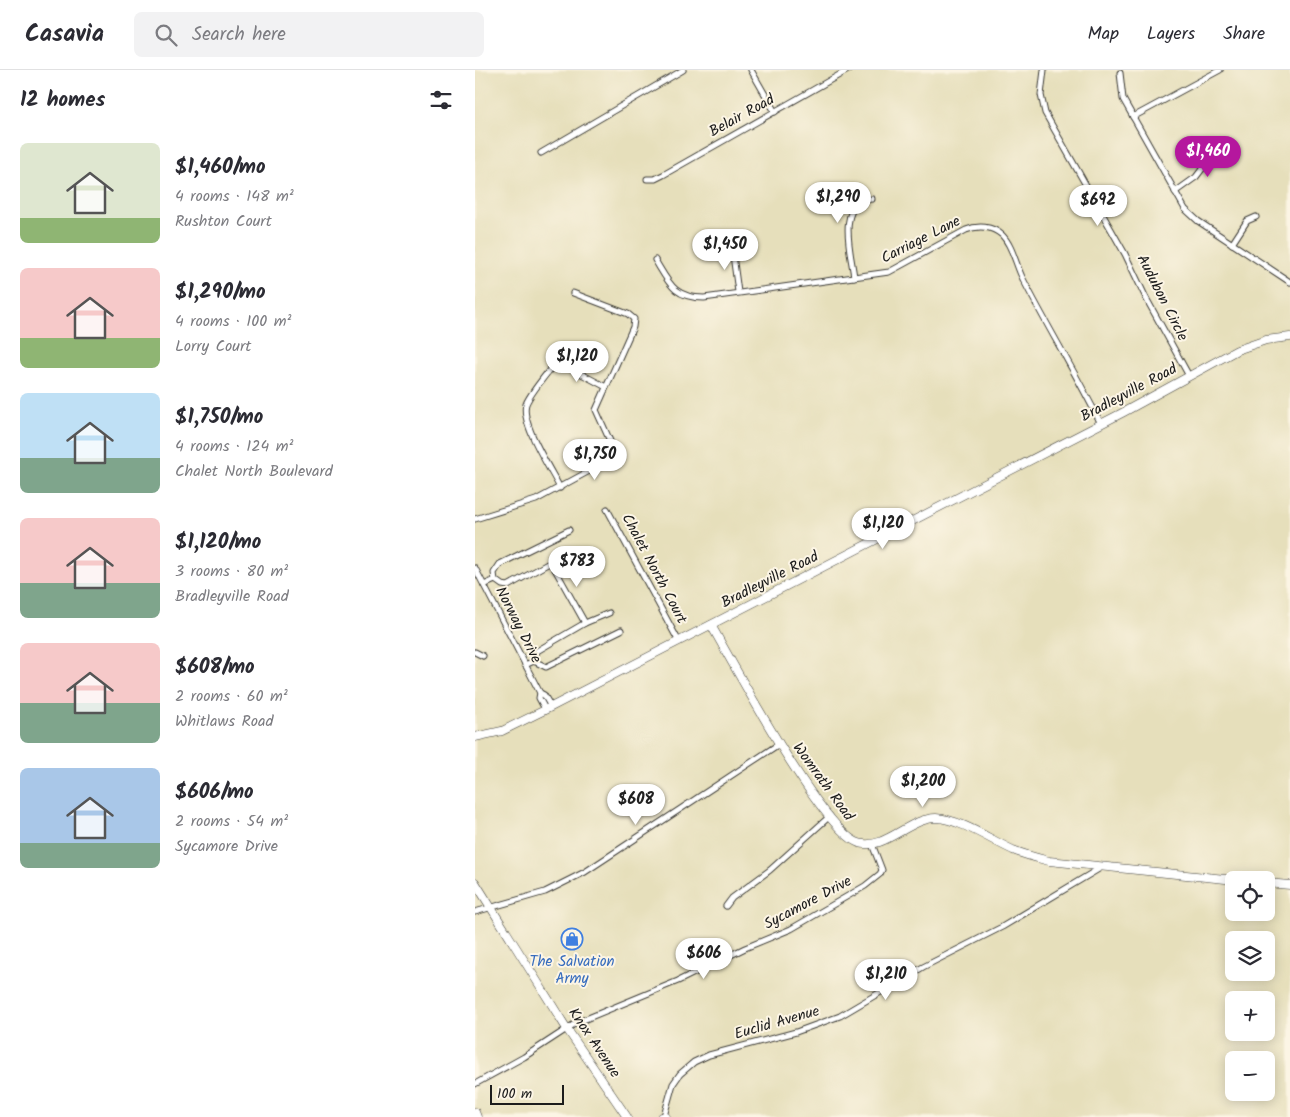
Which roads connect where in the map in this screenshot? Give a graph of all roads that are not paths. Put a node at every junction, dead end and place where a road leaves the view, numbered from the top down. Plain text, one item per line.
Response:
1 (683, 70) edge
2 (751, 70) edge
3 (848, 70) edge
4 (1044, 70) edge
5 (1220, 70) edge
6 (1120, 73) dead end
7 (775, 112) junction
8 (1133, 117) junction
9 (1228, 142) dead end
10 (541, 153) dead end
11 (647, 179) dead end
12 (1175, 192) junction
13 (872, 199) dead end
14 (1256, 217) dead end
15 (726, 244) dead end
16 (1232, 244) junction
17 (655, 260) dead end
18 (854, 277) junction
19 (1290, 282) edge
20 (739, 292) junction
21 (573, 293) dead end
22 (1290, 337) edge
23 (567, 348) dead end
24 (557, 361) junction
25 (1189, 376) junction
26 (606, 387) junction
27 (1101, 424) junction
28 (560, 488) junction
29 (607, 509) dead end
30 (475, 519) edge
31 (569, 530) dead end
32 (475, 568) edge
33 (495, 580) junction
34 (484, 586) junction
35 (609, 613) dead end
36 (585, 623) junction
37 (711, 625) junction
38 (621, 630) dead end
39 (678, 640) junction
40 (475, 652) edge
41 (483, 656) dead end
42 (534, 661) junction
43 (525, 665) junction
44 (548, 708) junction
45 (475, 737) edge
46 (779, 744) junction
47 (830, 816) junction
48 (872, 844) junction
49 (1103, 866) junction
50 (1225, 879) edge
51 (475, 882) edge
52 (1275, 884) edge
53 (1290, 885) edge
54 (726, 906) dead end
55 (492, 909) junction
56 (475, 912) edge
57 (567, 1028) junction
58 (475, 1084) edge
59 (475, 1112) edge
60 (477, 1117) edge
61 (627, 1117) edge
62 (664, 1117) edge

1 - 10 street
2 - 7 street
3 - 7 street, Belair Road
4 - 25 street, Audubon Circle
5 - 8 street
6 - 8 street
7 - 11 street, Belair Road
8 - 12 street
9 - 12 street
12 - 16 street
13 - 18 street
14 - 16 street
15 - 20 street
16 - 19 street
17 - 20 street, Carriage Lane
18 - 20 street, Carriage Lane
18 - 27 street, Carriage Lane
21 - 26 street
22 - 25 street, Bradleyville Road
23 - 24 street
24 - 26 street
24 - 28 street
25 - 27 street, Bradleyville Road
26 - 28 street
27 - 37 street, Bradleyville Road
28 - 30 street
29 - 39 street, Chalet North Court
31 - 33 street
32 - 34 street, Norway Drive
33 - 34 street
33 - 36 street
34 - 43 street, Norway Drive
35 - 36 street
36 - 42 street
37 - 39 street, Bradleyville Road
37 - 46 street, Womrath Road
38 - 42 street
39 - 44 street, Bradleyville Road
40 - 41 street
42 - 43 street
43 - 44 street, Norway Drive
44 - 45 street, Bradleyville Road
46 - 47 street, Womrath Road
46 - 55 street
47 - 48 street, Womrath Road
47 - 54 street
48 - 49 street
48 - 57 street, Sycamore Drive
49 - 50 street
49 - 62 street, Euclid Avenue
51 - 55 street, Knox Avenue
52 - 53 street
55 - 56 street
55 - 57 street, Knox Avenue
57 - 58 street, Sycamore Drive
57 - 61 street, Knox Avenue
59 - 60 street

